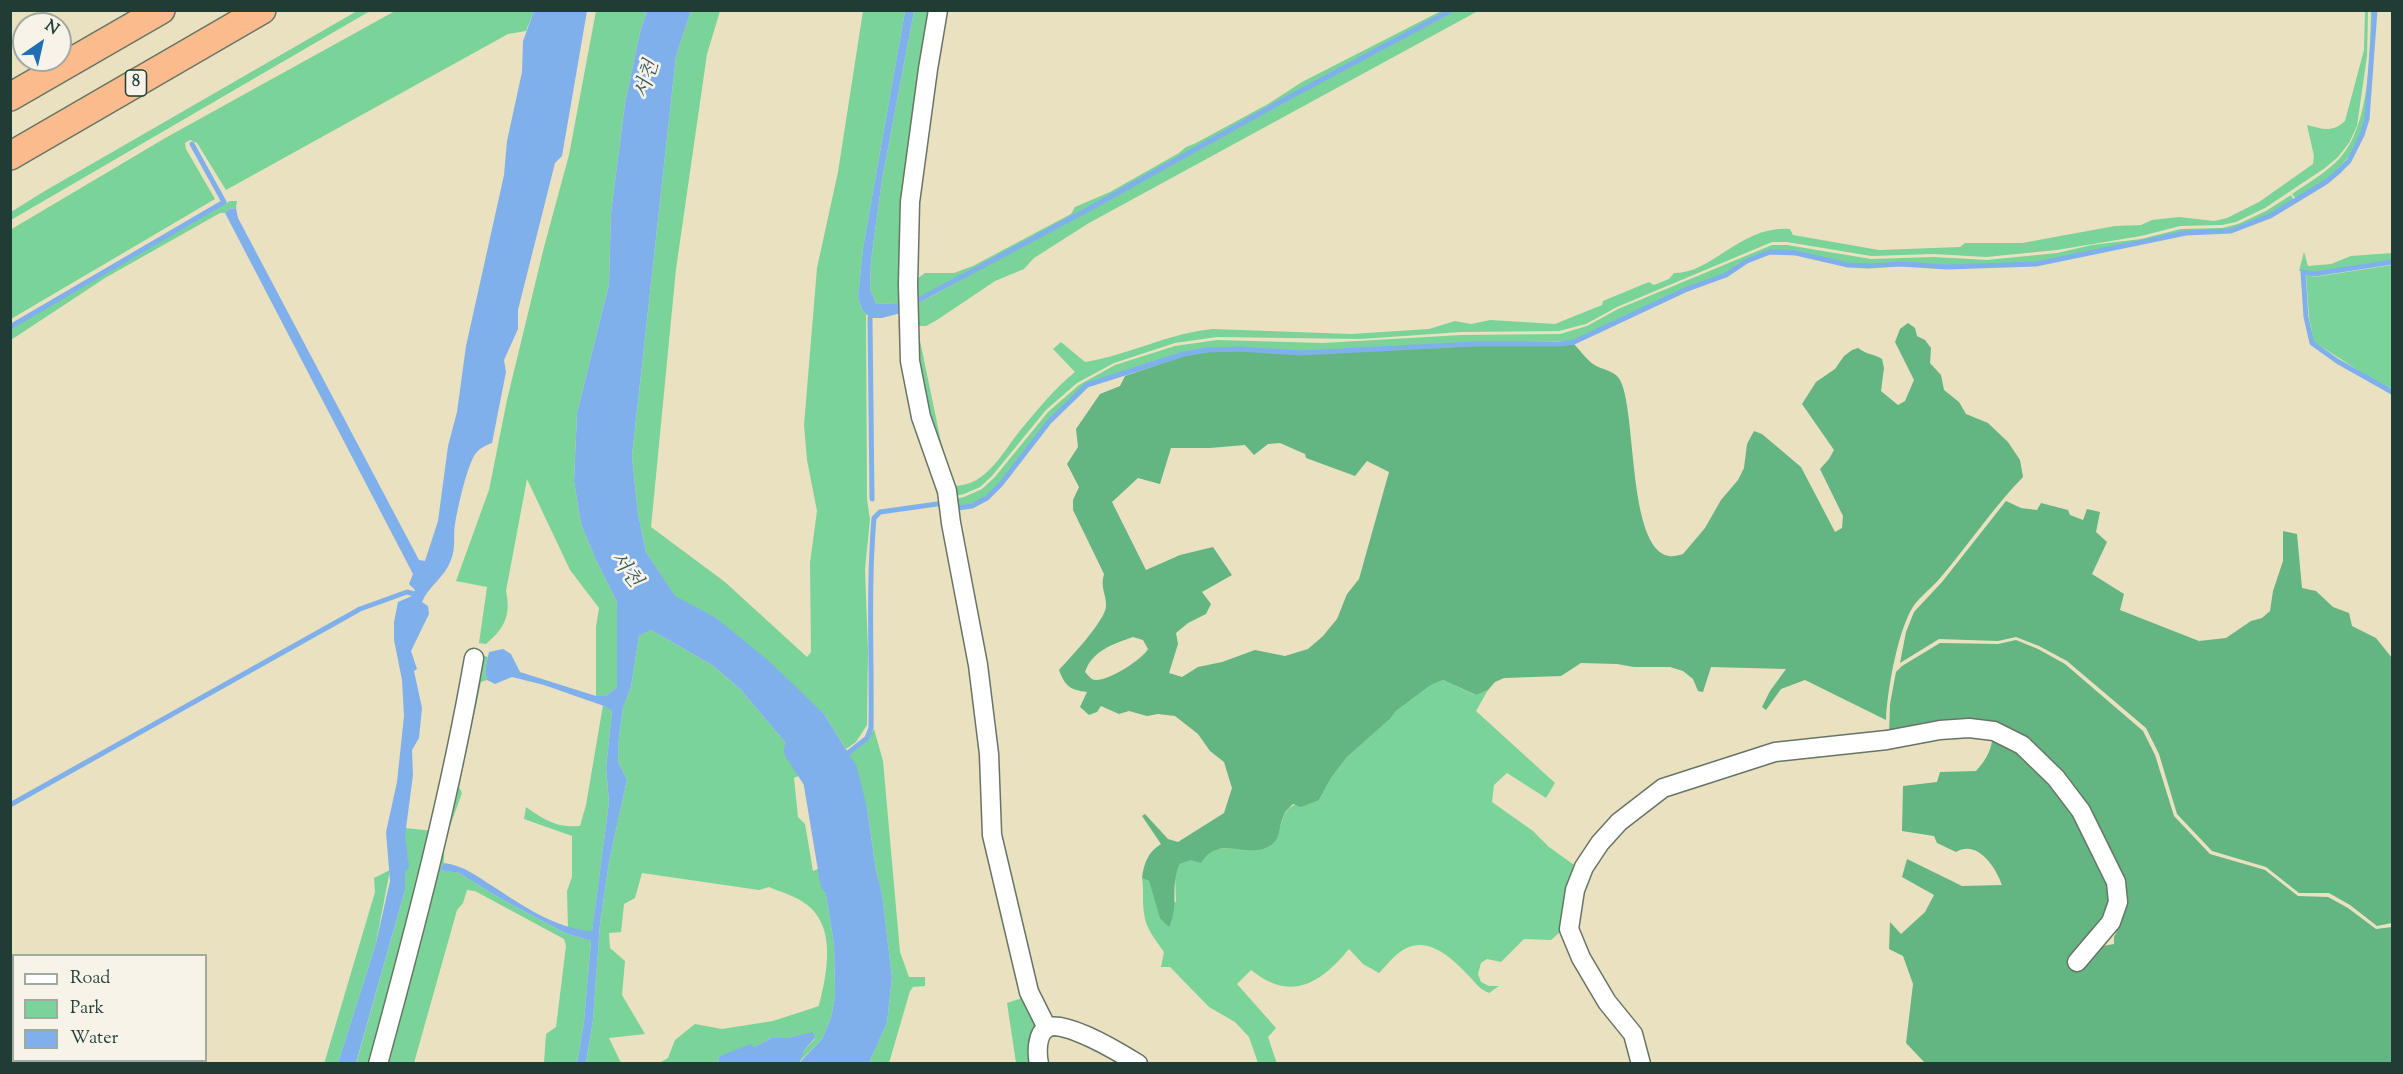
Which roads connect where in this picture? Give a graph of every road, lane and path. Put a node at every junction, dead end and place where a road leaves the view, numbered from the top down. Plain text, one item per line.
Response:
1 (161, 10) edge
2 (262, 10) edge
3 (938, 10) edge
4 (10, 97) edge
5 (10, 156) edge
6 (474, 658) dead end
7 (2077, 962) dead end
8 (1047, 1028) junction
9 (378, 1064) edge
10 (1039, 1064) edge
11 (1138, 1064) edge
12 (1641, 1064) edge

1 - 4 highway
2 - 5 highway, 8
3 - 8 street
6 - 9 street
7 - 12 street
8 - 10 street
8 - 11 street

